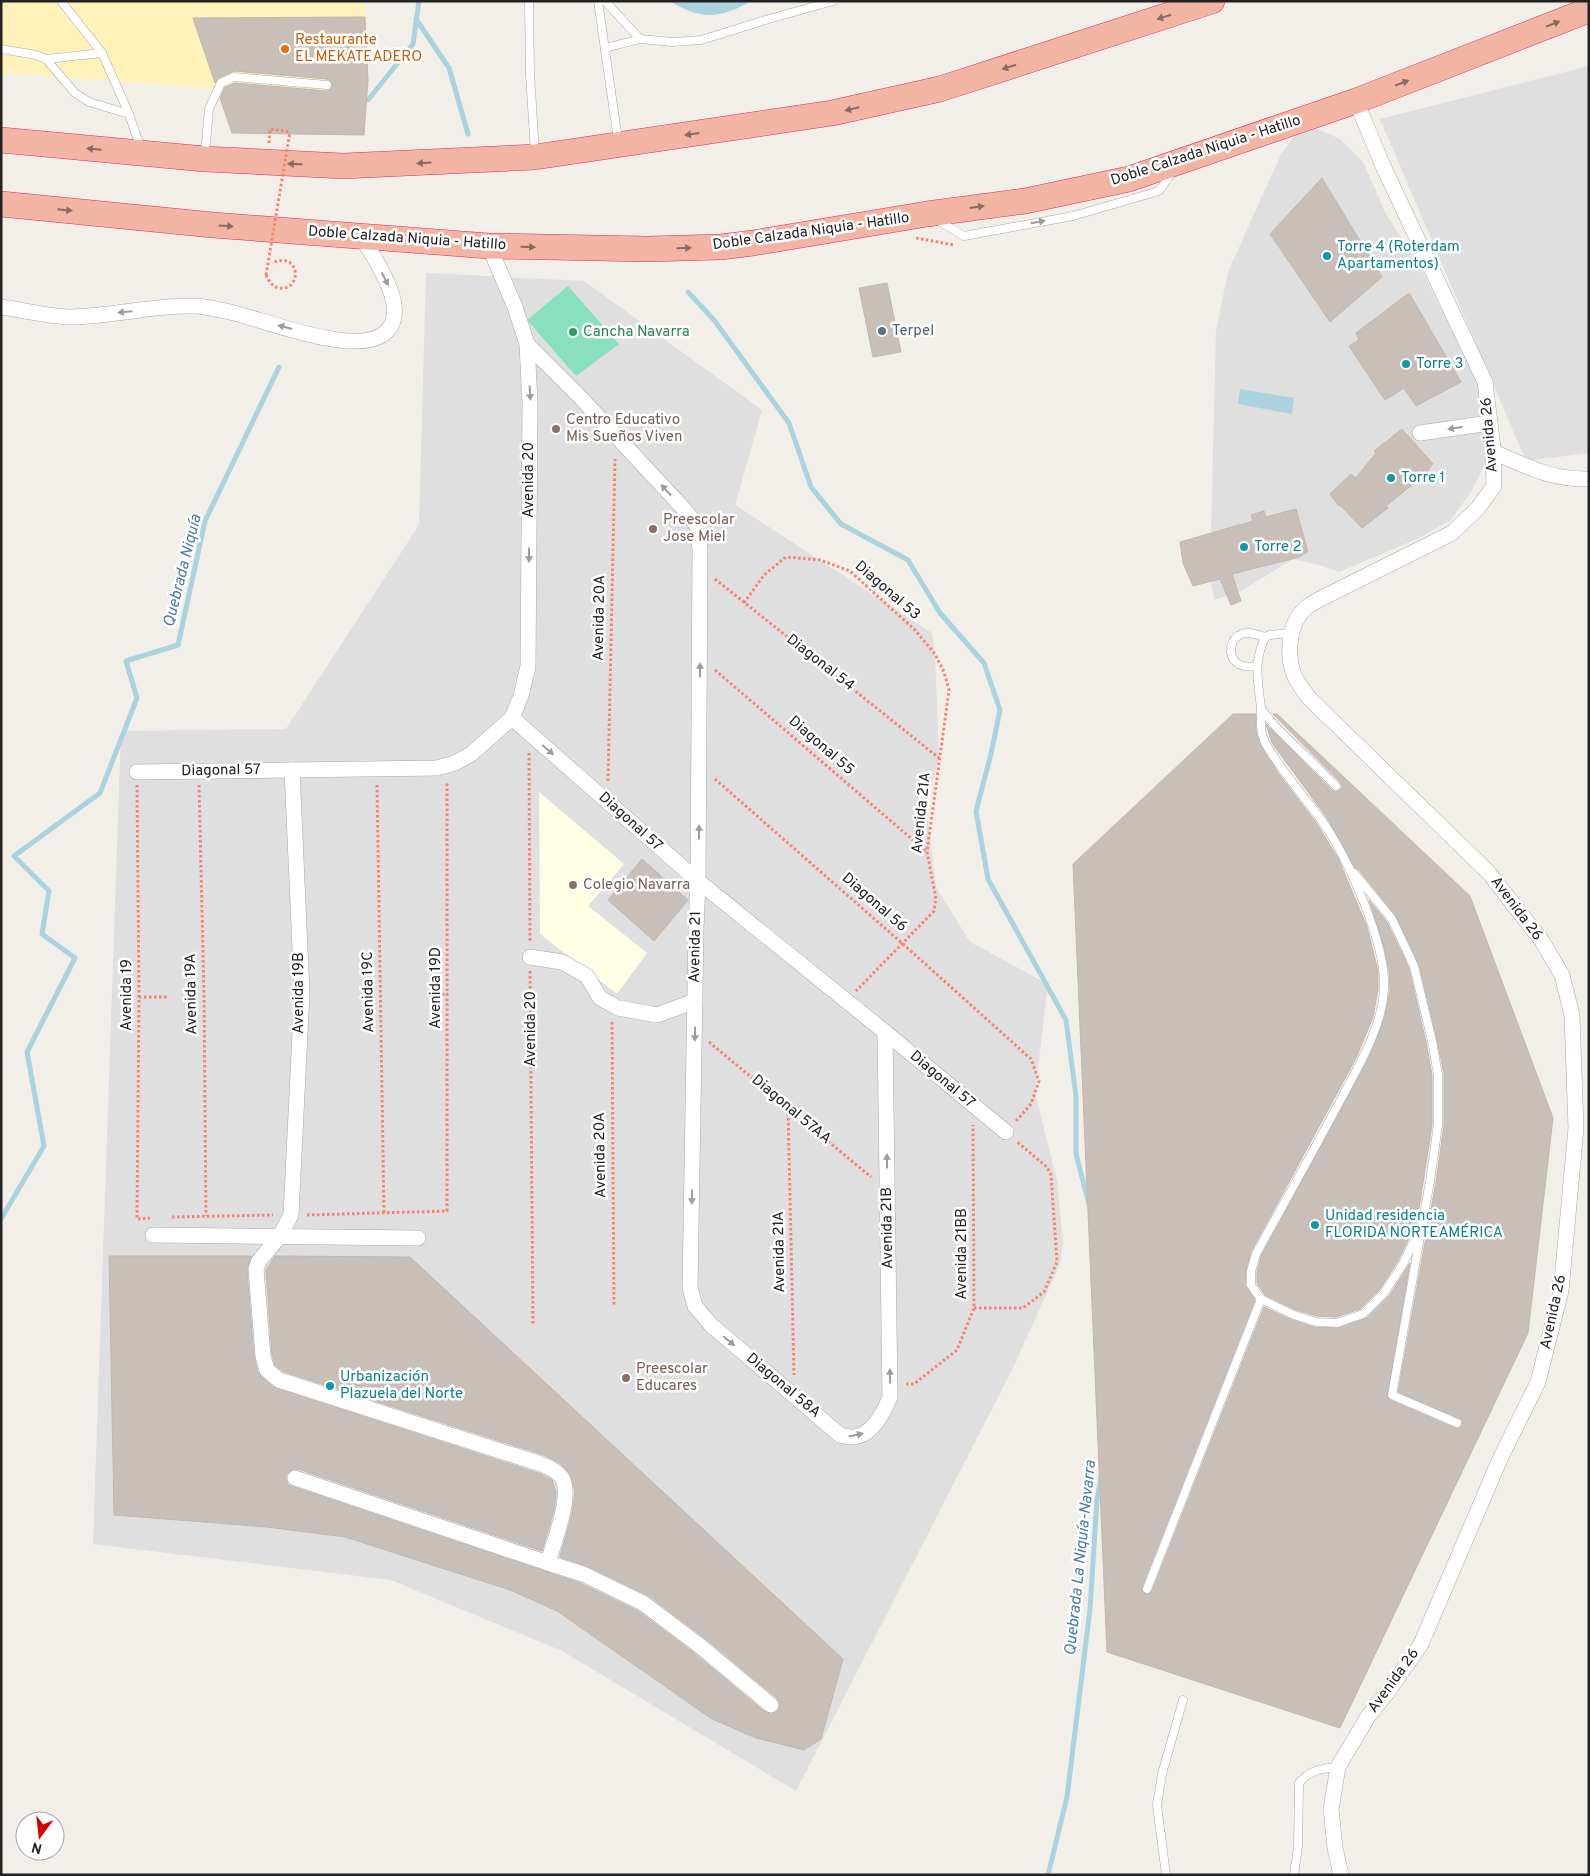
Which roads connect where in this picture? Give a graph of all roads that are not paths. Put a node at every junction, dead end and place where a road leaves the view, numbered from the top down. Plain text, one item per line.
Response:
1 (62, 1) edge
2 (529, 1) edge
3 (598, 1) edge
4 (605, 1) edge
5 (833, 1) edge
6 (1211, 2) edge
7 (1589, 10) edge
8 (640, 39) junction
9 (605, 48) junction
10 (1, 49) edge
11 (102, 53) junction
12 (46, 59) junction
13 (327, 85) dead end
14 (1356, 101) junction
15 (129, 114) junction
16 (1, 140) edge
17 (618, 145) junction
18 (143, 154) junction
19 (535, 157) junction
20 (205, 159) junction
21 (1, 204) edge
22 (361, 236) junction
23 (489, 246) junction
24 (1, 306) edge
25 (527, 344) junction
26 (1490, 423) junction
27 (1420, 433) dead end
28 (1493, 450) junction
29 (1589, 471) edge
30 (1589, 479) edge
31 (1290, 633) junction
32 (1265, 638) junction
33 (1256, 666) junction
34 (1261, 709) junction
35 (512, 718) junction
36 (292, 770) junction
37 (137, 772) road end
38 (1336, 786) dead end
39 (1350, 868) junction
40 (698, 881) junction
41 (530, 957) road end
42 (695, 1002) junction
43 (885, 1032) junction
44 (1006, 1132) road end
45 (1423, 1222) junction
46 (152, 1235) dead end
47 (280, 1236) junction
48 (418, 1238) dead end
49 (1261, 1299) junction
50 (695, 1306) joint
51 (878, 1421) joint
52 (1457, 1423) dead end
53 (295, 1478) dead end
54 (548, 1563) junction
55 (1147, 1589) dead end
56 (1182, 1700) dead end
57 (771, 1705) dead end
58 (1338, 1767) junction
59 (1166, 1875) edge
60 (1294, 1875) edge
61 (1341, 1875) edge

1 - 11 lane
2 - 19 lane
3 - 9 lane
4 - 8 lane
5 - 8 lane
6 -> 17 highway
14 -> 7 highway, Doble Calzada Niquia - Hatillo
8 - 9 lane
9 - 17 lane
10 - 12 lane
11 - 12 lane
11 - 15 lane
12 - 15 lane
13 - 20 lane
23 -> 14 highway, Doble Calzada Niquia - Hatillo
14 - 26 street, Avenida 26
15 - 18 lane
18 -> 16 highway
17 - 19 highway
18 - 20 highway
19 -> 20 highway
21 -> 22 highway, Doble Calzada Niquia - Hatillo
22 - 23 highway, Doble Calzada Niquia - Hatillo
22 -> 24 street
23 - 25 street, Avenida 20
25 -> 35 street, Avenida 20
40 -> 25 street, Avenida 21
26 -> 27 street
26 - 28 street, Avenida 26
28 - 29 street
28 - 30 street
28 - 31 street, Avenida 26
31 - 32 lane
31 - 58 street, Avenida 26
32 - 33 lane
32 - 33 lane
33 - 34 lane
34 - 38 lane
34 - 39 lane
35 - 36 street, Diagonal 57
35 -> 40 street, Diagonal 57
36 - 37 street, Diagonal 57
36 - 47 street, Avenida 19B
39 - 45 lane
39 - 49 lane
40 - 42 street, Avenida 21
40 - 43 street, Diagonal 57
41 - 42 street
42 -> 50 street, Avenida 21
43 - 44 street, Diagonal 57
51 -> 43 street, Avenida 21B
45 - 49 lane
45 - 52 lane
46 - 47 street
47 - 48 street
47 - 54 street
49 - 55 lane
50 -> 51 street, Diagonal 58A
53 - 54 street
54 - 57 street
56 - 59 lane
58 - 60 lane
58 - 61 street, Avenida 26

